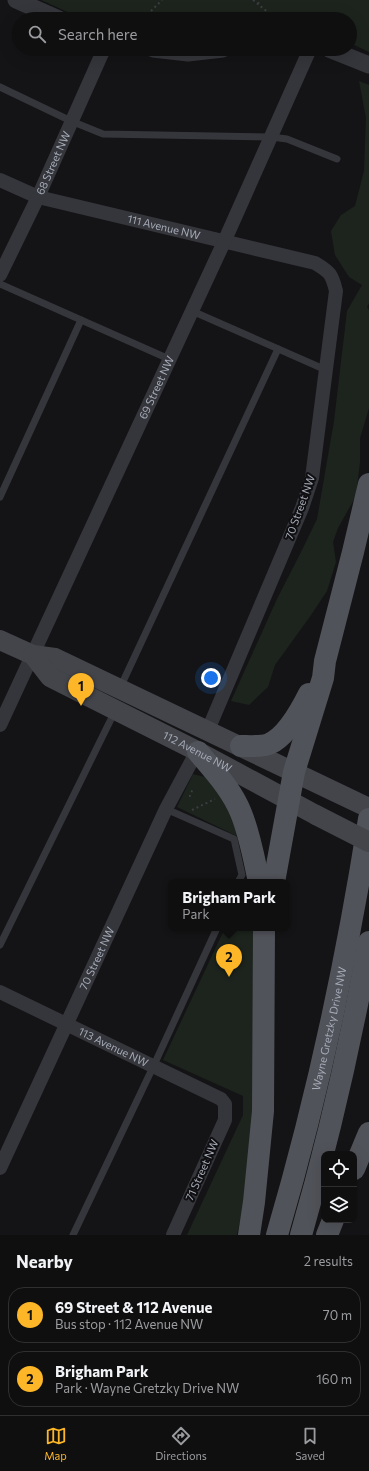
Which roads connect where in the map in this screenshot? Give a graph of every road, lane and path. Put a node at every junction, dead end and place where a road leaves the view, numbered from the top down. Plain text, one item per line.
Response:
1 (16, 0) edge
2 (162, 0) edge
3 (253, 0) edge
4 (259, 0) edge
5 (258, 4) junction
6 (43, 12) edge
7 (150, 12) edge
8 (268, 12) edge
9 (101, 56) edge
10 (307, 56) edge
11 (346, 56) edge
12 (369, 65) edge
13 (0, 87) edge
14 (71, 121) junction
15 (270, 137) junction
16 (337, 159) dead end
17 (0, 180) edge
18 (38, 197) junction
19 (224, 242) junction
20 (329, 271) joint
21 (0, 275) edge
22 (0, 284) edge
23 (192, 311) junction
24 (81, 320) junction
25 (278, 349) junction
26 (169, 359) junction
27 (326, 370) junction
28 (369, 484) edge
29 (0, 497) edge
30 (0, 640) edge
31 (33, 655) junction
32 (325, 660) junction
33 (120, 688) junction
34 (115, 710) junction
35 (0, 725) edge
36 (208, 730) junction
37 (241, 746) junction
38 (197, 752) junction
39 (294, 772) junction
40 (216, 798) dead end
41 (288, 800) junction
42 (369, 808) edge
43 (166, 809) junction
44 (180, 815) junction
45 (369, 819) edge
46 (369, 842) edge
47 (240, 879) edge
48 (258, 879) edge
49 (275, 879) edge
50 (216, 931) edge
51 (265, 931) edge
52 (369, 942) edge
53 (0, 945) edge
54 (0, 992) edge
55 (68, 1024) junction
56 (154, 1066) junction
57 (225, 1104) joint
58 (369, 1133) edge
59 (357, 1162) edge
60 (0, 1168) edge
61 (332, 1223) edge
62 (73, 1235) edge
63 (173, 1235) edge
64 (249, 1235) edge
65 (277, 1235) edge
66 (301, 1235) edge
67 (327, 1235) edge

1 - 6 street
2 - 7 path
3 - 5 path
4 - 5 path
5 - 8 path
9 - 14 street, 68 Street NW
10 - 15 street, 69 Street NW
11 - 12 street
13 - 14 lane
14 - 15 lane
14 - 18 street, 68 Street NW
15 - 16 lane
15 - 19 street, 69 Street NW
17 - 18 street, 111 Avenue NW
18 - 19 street, 111 Avenue NW
18 - 21 street, 68 Street NW
19 - 20 street, 111 Avenue NW
19 - 23 street, 69 Street NW
20 - 27 street, 70 Street NW
22 - 24 lane
23 - 25 lane
23 - 26 street, 69 Street NW
24 - 26 lane
24 - 29 lane
25 - 27 lane
25 - 33 lane
26 - 31 street, 69 Street NW
27 - 36 street, 70 Street NW
28 - 32 main road
30 - 31 main road, 112 Avenue NW
31 - 33 main road, 112 Avenue NW
31 - 34 main road, 112 Avenue NW
31 - 35 street, 69 Street NW
32 - 37 main road
32 - 39 main road
33 - 36 main road, 112 Avenue NW
34 - 38 main road, 112 Avenue NW
34 - 53 lane
36 - 37 main road, 112 Avenue NW
37 - 39 main road, 112 Avenue NW
38 - 41 main road, 112 Avenue NW
38 - 43 street, 70 Street NW
38 - 48 main road
39 - 41 main road
39 - 42 main road, 112 Avenue NW
40 - 44 path
41 - 46 main road, 112 Avenue NW, bridge
41 - 49 main road
43 - 44 lane
43 - 55 street, 70 Street NW
44 - 47 lane
45 - 65 main road, Wayne Gretzky Drive NW
50 - 56 lane
51 - 64 main road
52 - 66 main road, Wayne Gretzky Drive NW
54 - 55 street, 113 Avenue NW
55 - 56 street, 113 Avenue NW
55 - 60 street, 70 Street NW
56 - 57 street, 113 Avenue NW
56 - 62 lane
57 - 63 street, 71 Street NW
58 - 59 main road
61 - 67 main road

